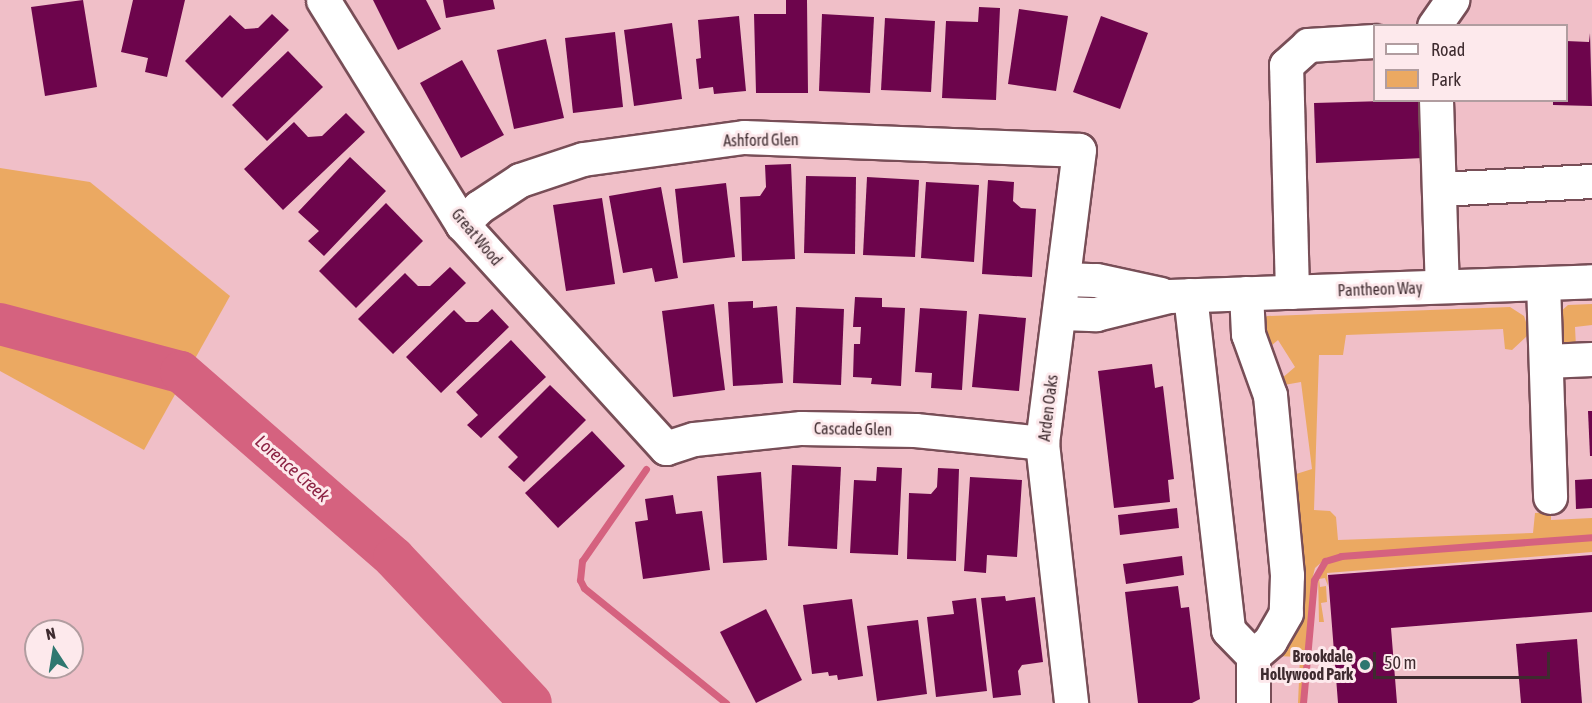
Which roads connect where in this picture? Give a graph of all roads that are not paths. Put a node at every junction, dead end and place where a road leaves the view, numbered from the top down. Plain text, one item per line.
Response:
1 (323, 0) edge
2 (1452, 0) edge
3 (1435, 24) edge
4 (1373, 41) edge
5 (1436, 102) edge
6 (1079, 150) joint
7 (1592, 181) edge
8 (1439, 189) junction
9 (462, 224) junction
10 (1064, 279) junction
11 (1592, 281) edge
12 (1543, 283) junction
13 (1442, 286) junction
14 (1293, 292) junction
15 (1246, 293) junction
16 (1179, 296) junction
17 (1062, 313) junction
18 (1592, 359) edge
19 (1546, 361) junction
20 (1042, 443) junction
21 (666, 448) joint
22 (1550, 497) dead end
23 (1253, 656) junction
24 (1071, 703) edge
25 (1253, 703) edge

1 - 9 street, Great Wood
2 - 3 street
4 - 14 street
5 - 8 street
6 - 9 street, Ashford Glen
6 - 10 street, Arden Oaks
7 - 8 street
8 - 13 street
9 - 21 street, Great Wood
10 - 16 street, Pantheon Way
10 - 17 street, Arden Oaks
11 - 12 street, Pantheon Way
12 - 13 street, Pantheon Way
12 - 19 street
13 - 14 street, Pantheon Way
14 - 15 street, Pantheon Way
15 - 16 street, Pantheon Way
15 - 23 street
16 - 17 street, Pantheon Way
16 - 23 street
17 - 20 street, Arden Oaks
18 - 19 street
19 - 22 street
20 - 21 street, Cascade Glen
20 - 24 street, Arden Oaks
23 - 25 street

